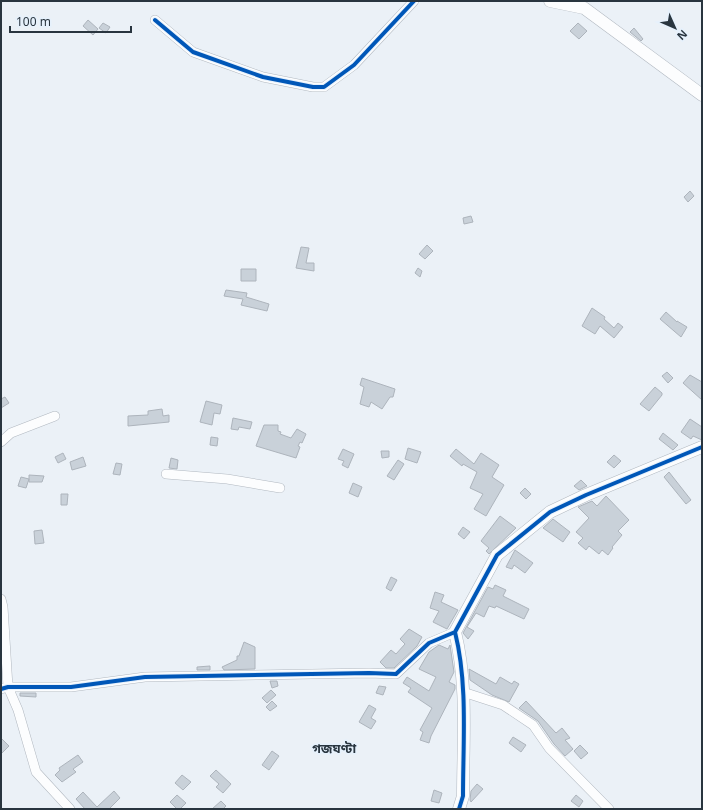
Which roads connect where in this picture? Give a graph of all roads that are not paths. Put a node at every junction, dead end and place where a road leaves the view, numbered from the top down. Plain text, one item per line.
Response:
1 (414, 1) edge
2 (550, 1) edge
3 (155, 20) dead end
4 (702, 95) edge
5 (55, 416) dead end
6 (1, 442) edge
7 (702, 447) edge
8 (166, 474) dead end
9 (280, 488) dead end
10 (1, 599) edge
11 (455, 632) junction
12 (4, 688) edge
13 (464, 692) junction
14 (70, 809) edge
15 (460, 809) edge
16 (609, 809) edge

1 - 3 street
2 - 4 street
5 - 6 street
7 - 11 street
8 - 9 street
10 - 12 street
11 - 12 street
11 - 13 street
12 - 14 street
13 - 15 street
13 - 16 street

